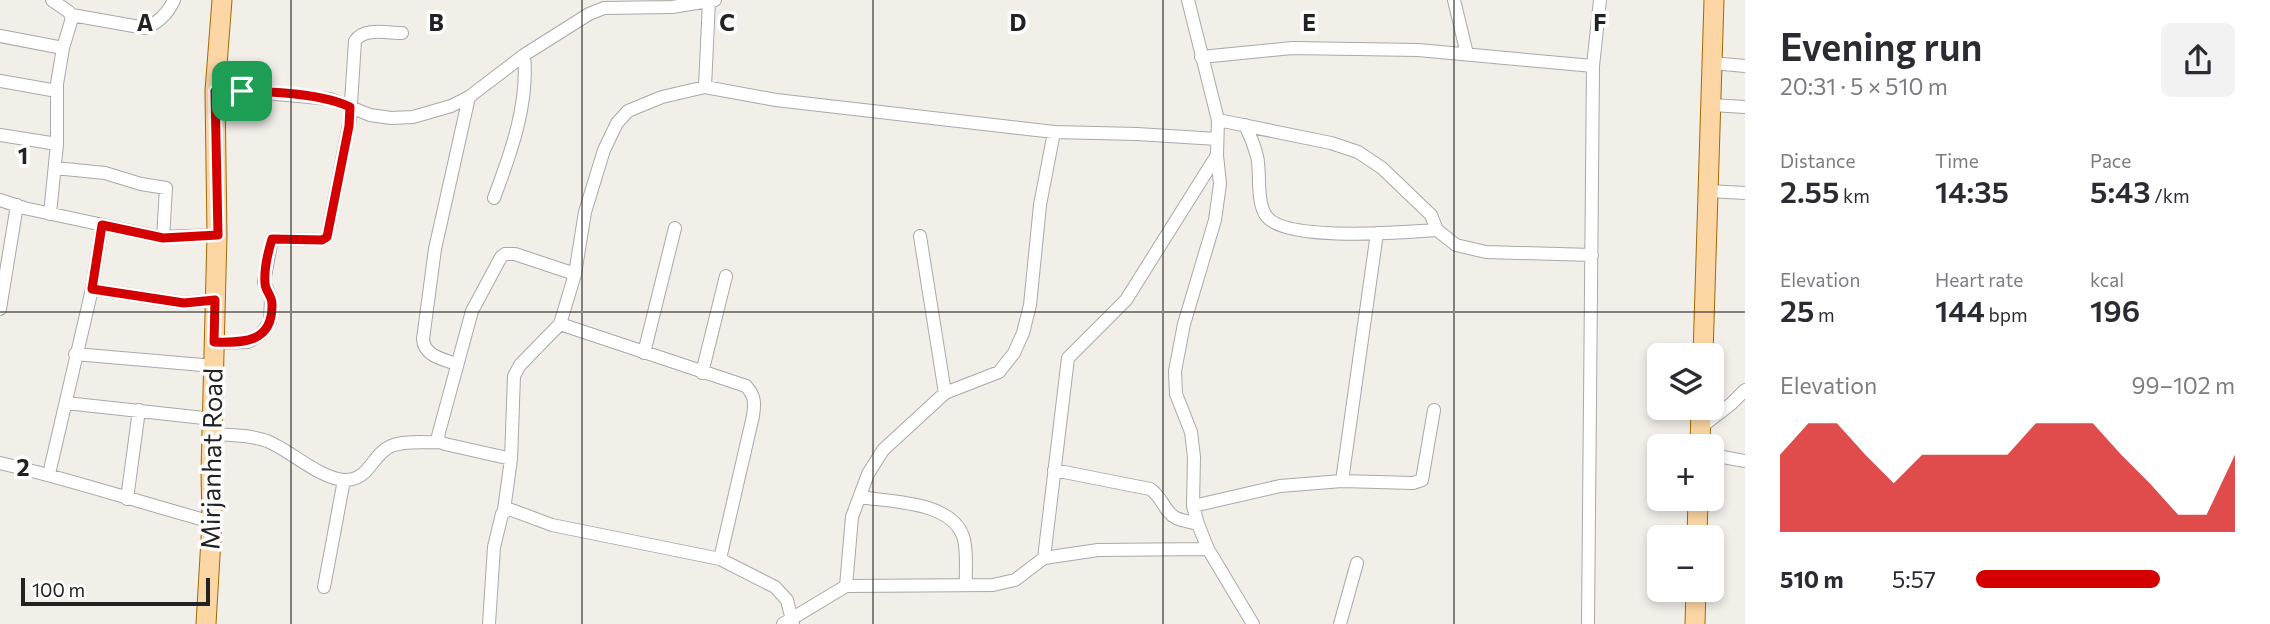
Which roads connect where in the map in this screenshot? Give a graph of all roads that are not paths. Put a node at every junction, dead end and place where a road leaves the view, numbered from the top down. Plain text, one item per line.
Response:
1 (52, 0) edge
2 (174, 0) edge
3 (222, 0) edge
4 (1188, 0) edge
5 (1454, 0) edge
6 (1600, 0) edge
7 (1714, 0) edge
8 (712, 1) edge
9 (672, 4) edge
10 (72, 15) junction
11 (402, 33) dead end
12 (0, 36) edge
13 (64, 48) junction
14 (1467, 54) junction
15 (524, 55) junction
16 (1201, 57) junction
17 (1712, 63) junction
18 (1594, 66) junction
19 (1745, 66) edge
20 (0, 80) edge
21 (705, 86) junction
22 (57, 91) junction
23 (215, 91) junction
24 (468, 97) junction
25 (1711, 105) junction
26 (350, 107) junction
27 (1745, 107) edge
28 (1218, 120) junction
29 (1245, 125) junction
30 (1054, 132) junction
31 (0, 135) edge
32 (1217, 139) junction
33 (57, 144) junction
34 (1217, 155) junction
35 (55, 168) junction
36 (1708, 191) junction
37 (1745, 192) edge
38 (494, 198) dead end
39 (0, 200) edge
40 (16, 205) junction
41 (50, 214) junction
42 (102, 225) junction
43 (675, 228) dead end
44 (1437, 230) junction
45 (1377, 233) junction
46 (218, 235) junction
47 (920, 236) dead end
48 (163, 238) junction
49 (1592, 254) junction
50 (575, 274) junction
51 (726, 276) dead end
52 (92, 289) junction
53 (215, 300) junction
54 (0, 309) edge
55 (560, 324) junction
56 (214, 342) junction
57 (1703, 343) edge
58 (644, 353) junction
59 (75, 354) junction
60 (456, 364) junction
61 (214, 366) junction
62 (702, 373) junction
63 (1745, 390) edge
64 (945, 393) junction
65 (66, 403) junction
66 (139, 410) junction
67 (1434, 410) dead end
68 (213, 426) junction
69 (1703, 434) edge
70 (440, 442) junction
71 (1724, 458) edge
72 (511, 459) junction
73 (1745, 461) edge
74 (0, 463) edge
75 (1054, 470) junction
76 (49, 474) junction
77 (344, 480) junction
78 (1342, 481) junction
79 (860, 497) junction
80 (127, 499) junction
81 (1193, 506) junction
82 (504, 510) junction
83 (212, 522) junction
84 (1198, 524) junction
85 (1208, 549) junction
86 (1044, 558) junction
87 (720, 559) junction
88 (1357, 563) dead end
89 (966, 585) junction
90 (846, 586) junction
91 (324, 587) dead end
92 (1696, 602) edge
93 (790, 622) edge
94 (206, 624) edge
95 (489, 624) edge
96 (1253, 624) edge
97 (1340, 624) edge
98 (1588, 624) edge
99 (1695, 624) edge

1 - 10 street
2 - 10 street
3 - 23 main road, Mirjanhat Road
4 - 16 street
5 - 14 street
6 - 18 street
7 - 17 main road
8 - 9 street
8 - 21 street
9 - 15 street
10 - 13 street
11 - 26 street
12 - 13 street
13 - 22 street
14 - 16 street
14 - 18 street
15 - 24 street
15 - 38 street
16 - 28 street
17 - 19 street
17 - 25 main road
18 - 49 street
20 - 22 street
21 - 30 street
21 - 50 street
22 - 33 street
23 - 26 street
23 - 46 main road, Mirjanhat Road
24 - 26 street
24 - 60 street
25 - 27 street
25 - 36 main road
26 - 56 street
28 - 29 street
28 - 32 street
29 - 44 street
29 - 45 street
30 - 32 street
30 - 64 street
31 - 33 street
32 - 34 street
33 - 35 street
34 - 75 street
34 - 81 street
35 - 41 street
35 - 48 street
36 - 37 street
36 - 57 main road
39 - 40 street
40 - 41 street
40 - 54 street
41 - 42 street
42 - 48 street
42 - 52 street
43 - 58 street
44 - 45 street
44 - 49 street
45 - 78 street
46 - 48 street
46 - 53 main road, Mirjanhat Road
47 - 64 street
49 - 98 street
50 - 55 street
50 - 60 street
51 - 62 street
52 - 53 street
52 - 59 street
53 - 56 main road, Mirjanhat Road
55 - 58 street
55 - 72 street
56 - 61 main road, Mirjanhat Road
58 - 62 street
59 - 61 street
59 - 65 street
60 - 70 street
61 - 68 main road, Mirjanhat Road
62 - 87 street
63 - 69 street
64 - 79 street
65 - 66 street
65 - 76 street
66 - 68 street
66 - 80 street
67 - 78 street
68 - 77 street
68 - 83 main road, Mirjanhat Road
70 - 72 street
70 - 77 street
71 - 73 street
72 - 82 street
74 - 76 street
75 - 84 street
75 - 86 street
76 - 80 street
77 - 91 street
78 - 81 street
79 - 89 street
79 - 90 street
80 - 83 street
81 - 84 street
82 - 87 street
82 - 95 street
83 - 94 main road, Mirjanhat Road
84 - 85 street
85 - 86 street
85 - 96 street
86 - 89 street
87 - 93 street
88 - 97 street
89 - 90 street
90 - 93 street
92 - 99 main road

